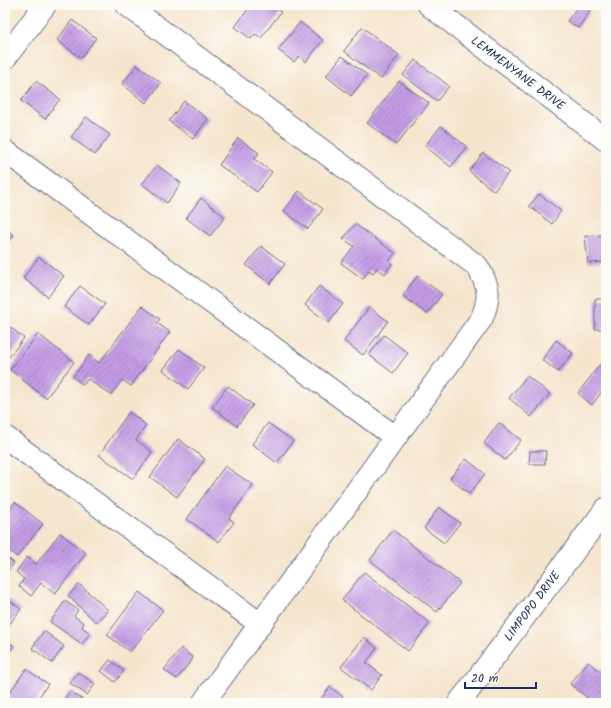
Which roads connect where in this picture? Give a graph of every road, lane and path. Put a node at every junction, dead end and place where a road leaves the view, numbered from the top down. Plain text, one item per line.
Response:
1 (45, 5) edge
2 (128, 5) edge
3 (429, 5) edge
4 (5, 58) edge
5 (606, 140) edge
6 (5, 151) edge
7 (5, 437) edge
8 (395, 437) junction
9 (606, 509) edge
10 (260, 624) junction
11 (203, 703) edge
12 (459, 703) edge

1 - 4 street
2 - 8 street
3 - 5 street, LEMMENYANE DRIVE
6 - 8 street
7 - 10 street
8 - 10 street
9 - 12 street, LIMPOPO DRIVE
10 - 11 street

